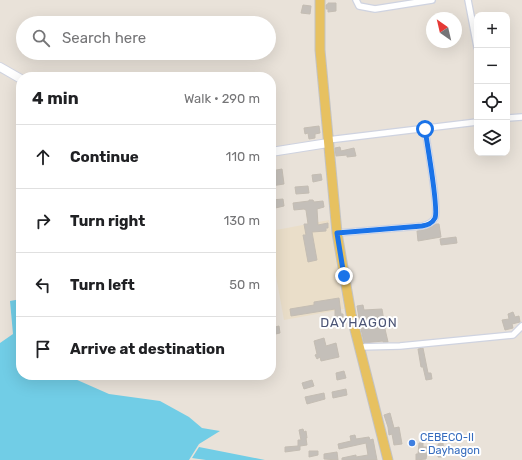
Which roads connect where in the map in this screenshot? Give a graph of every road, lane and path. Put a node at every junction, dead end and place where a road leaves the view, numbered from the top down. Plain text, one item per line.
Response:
1 (320, 0) edge
2 (356, 0) edge
3 (432, 0) edge
4 (468, 0) edge
5 (474, 31) edge
6 (0, 67) edge
7 (16, 76) edge
8 (522, 117) edge
9 (510, 118) edge
10 (474, 122) edge
11 (425, 129) junction
12 (328, 142) junction
13 (276, 151) edge
14 (337, 233) junction
15 (522, 326) edge
16 (359, 347) junction
17 (387, 458) edge

1 - 12 main road
2 - 3 street
4 - 5 street
6 - 7 main road
8 - 9 street
10 - 11 street
11 - 12 street
11 - 14 street
12 - 13 main road
12 - 14 main road
14 - 16 main road
15 - 16 street
16 - 17 main road

